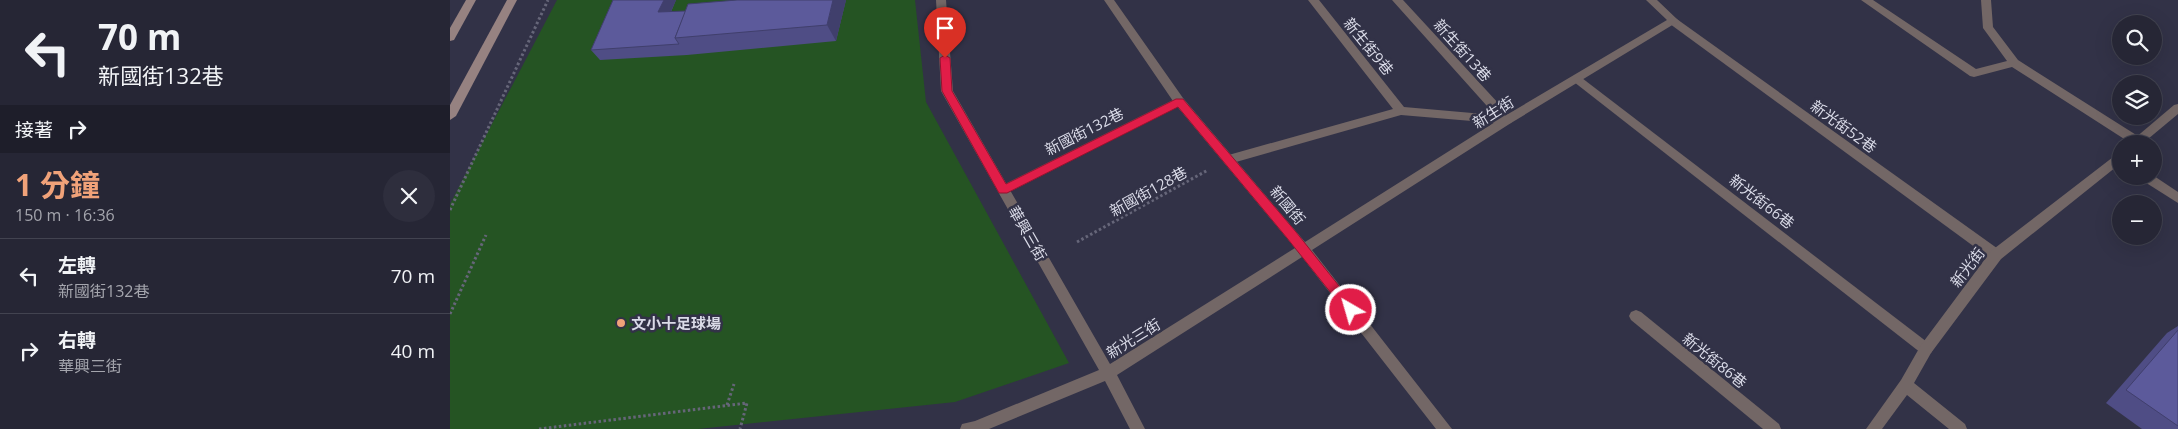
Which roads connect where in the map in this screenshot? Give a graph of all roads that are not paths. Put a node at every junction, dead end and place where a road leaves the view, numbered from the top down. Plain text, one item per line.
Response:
1 (471, 0) edge
2 (512, 0) edge
3 (940, 0) edge
4 (1109, 0) edge
5 (1313, 0) edge
6 (1396, 0) edge
7 (1652, 0) edge
8 (1866, 0) edge
9 (1986, 0) edge
10 (1674, 21) junction
11 (450, 37) edge
12 (2014, 63) junction
13 (1578, 79) junction
14 (1179, 102) junction
15 (2178, 108) edge
16 (1402, 111) junction
17 (450, 116) edge
18 (1506, 120) junction
19 (2123, 135) edge
20 (2145, 135) edge
21 (1229, 159) junction
22 (2112, 165) edge
23 (2158, 185) edge
24 (1003, 190) junction
25 (2178, 198) edge
26 (1304, 250) junction
27 (1996, 255) junction
28 (1636, 316) dead end
29 (1926, 349) junction
30 (1108, 373) junction
31 (1906, 385) junction
32 (967, 429) edge
33 (1138, 429) edge
34 (1445, 429) edge
35 (1774, 429) edge
36 (1873, 429) edge
37 (1960, 429) edge

1 - 11 street
2 - 17 street
3 - 24 street, 華興三街
4 - 14 street, 新國街
5 - 16 street, 新生街9巷
6 - 18 street, 新生街13巷
7 - 10 street
8 - 12 street
9 - 12 street
10 - 13 street, 新生街
10 - 27 street, 新光街52巷
12 - 19 street
13 - 18 street, 新生街
13 - 29 street, 新光街66巷
14 - 21 street, 新國街
14 - 24 street, 新國街132巷
15 - 20 street
16 - 18 street
16 - 21 street
18 - 26 street, 新生街
21 - 26 street, 新國街
22 - 27 street, 新光街
23 - 25 street
24 - 30 street, 華興三街
26 - 30 street, 新光三街
26 - 34 street, 新國街
27 - 29 street, 新光街
28 - 35 street, 新光街86巷
29 - 31 street, 新光街
30 - 32 street, 新光三街
30 - 33 street, 華興三街
31 - 36 street, 新光街
31 - 37 street

